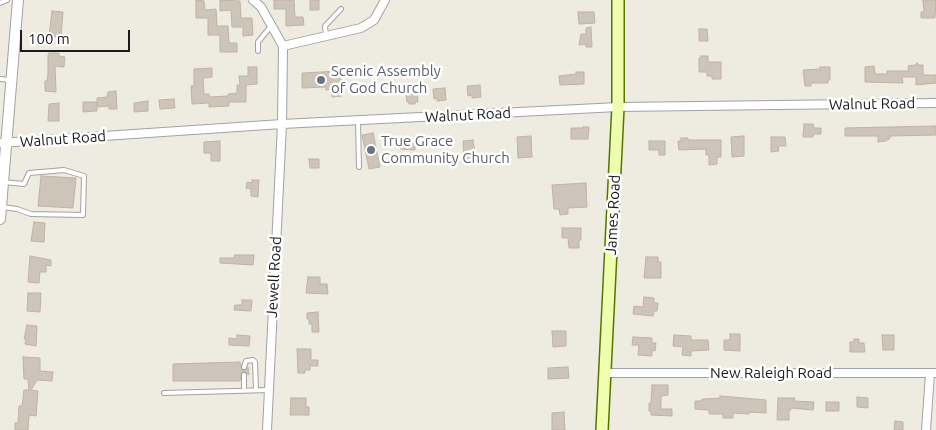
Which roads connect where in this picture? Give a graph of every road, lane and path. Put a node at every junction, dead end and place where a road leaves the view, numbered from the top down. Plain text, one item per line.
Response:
1 (6, 0) edge
2 (18, 0) edge
3 (253, 0) edge
4 (385, 0) edge
5 (618, 0) edge
6 (0, 3) edge
7 (341, 9) dead end
8 (271, 26) junction
9 (326, 36) junction
10 (283, 46) junction
11 (258, 51) dead end
12 (0, 79) edge
13 (11, 80) junction
14 (936, 103) edge
15 (618, 107) junction
16 (358, 120) junction
17 (282, 124) junction
18 (3, 143) edge
19 (359, 167) dead end
20 (3, 182) junction
21 (1, 206) edge
22 (0, 219) edge
23 (244, 367) dead end
24 (605, 373) junction
25 (933, 373) edge
26 (244, 375) dead end
27 (244, 390) junction
28 (256, 390) junction
29 (269, 390) junction
30 (164, 393) dead end
31 (267, 430) edge
32 (602, 430) edge
33 (926, 430) edge

1 - 6 lane
2 - 13 street
3 - 8 street
4 - 9 street
5 - 15 main road, James Road
7 - 9 lane
8 - 10 street
8 - 11 lane
9 - 10 street
10 - 17 street, Jewell Road
12 - 13 lane
13 - 18 street
14 - 15 street, Walnut Road
15 - 16 street, Walnut Road
15 - 24 main road, James Road
16 - 17 street, Walnut Road
16 - 19 lane
17 - 18 street, Walnut Road
17 - 29 street, Jewell Road
18 - 20 street
20 - 21 street
20 - 21 lane
21 - 22 street
23 - 28 lane
24 - 25 street, New Raleigh Road
24 - 32 main road, James Road
25 - 33 street
26 - 27 lane
27 - 28 lane
27 - 30 lane
28 - 29 lane
29 - 31 street, Jewell Road

